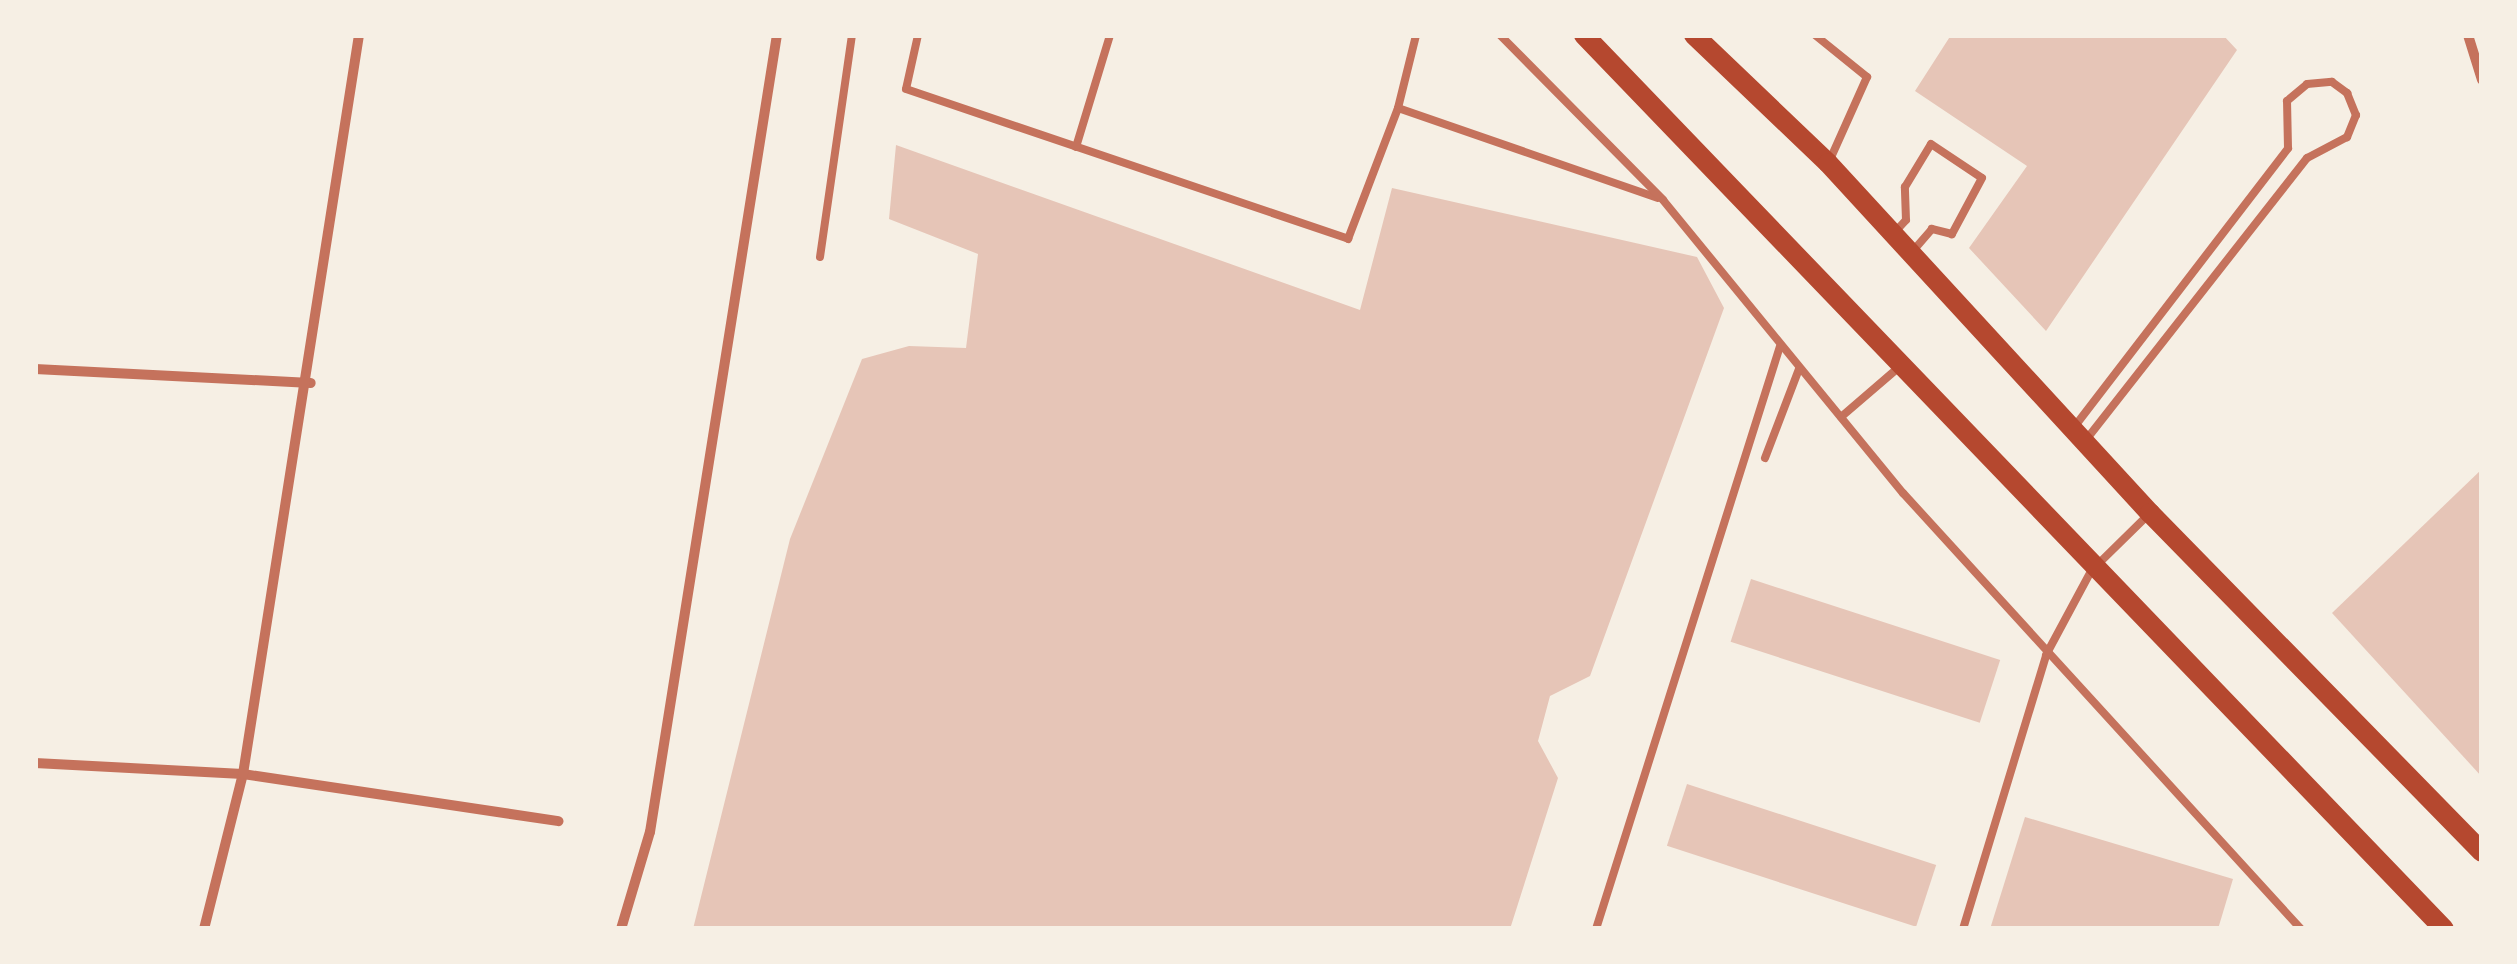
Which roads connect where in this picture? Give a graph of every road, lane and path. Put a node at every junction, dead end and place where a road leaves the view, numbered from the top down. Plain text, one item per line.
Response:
1 (359, 35) edge
2 (777, 35) edge
3 (852, 35) edge
4 (918, 35) edge
5 (1110, 35) edge
6 (1416, 35) edge
7 (1500, 35) edge
8 (1584, 35) edge
9 (1694, 35) edge
10 (1815, 35) edge
11 (2468, 35) edge
12 (2482, 80) edge
13 (1398, 108) junction
14 (1076, 148) junction
15 (1828, 163) junction
16 (1662, 200) junction
17 (1893, 234) junction
18 (1912, 253) junction
19 (820, 256) dead end
20 (1780, 346) junction
21 (1898, 368) junction
22 (35, 369) edge
23 (1800, 369) junction
24 (311, 383) junction
25 (1841, 418) junction
26 (2080, 433) junction
27 (1766, 458) dead end
28 (2150, 513) junction
29 (2091, 571) junction
30 (2046, 656) junction
31 (35, 763) edge
32 (244, 774) junction
33 (559, 821) dead end
34 (2482, 852) edge
35 (204, 929) edge
36 (621, 929) edge
37 (1596, 929) edge
38 (1963, 929) edge
39 (2301, 929) edge
40 (2444, 929) edge

1 - 24 street
2 - 36 street
3 - 19 lane
4 - 14 lane
5 - 14 lane
6 - 13 lane
7 - 16 lane
8 - 21 main road
9 - 15 main road
10 - 15 lane
11 - 12 street
13 - 14 lane
13 - 16 lane
15 - 17 main road
16 - 20 lane
17 - 18 main road
17 - 18 lane
18 - 26 main road
20 - 23 lane
20 - 37 lane
21 - 25 lane
21 - 29 main road
22 - 24 street
23 - 25 lane
23 - 27 lane
24 - 32 street
25 - 30 lane
26 - 26 lane
26 - 28 main road
28 - 29 lane
28 - 34 main road
29 - 30 lane
29 - 40 main road
30 - 38 lane
30 - 39 lane
31 - 32 street
32 - 33 street
32 - 35 street

